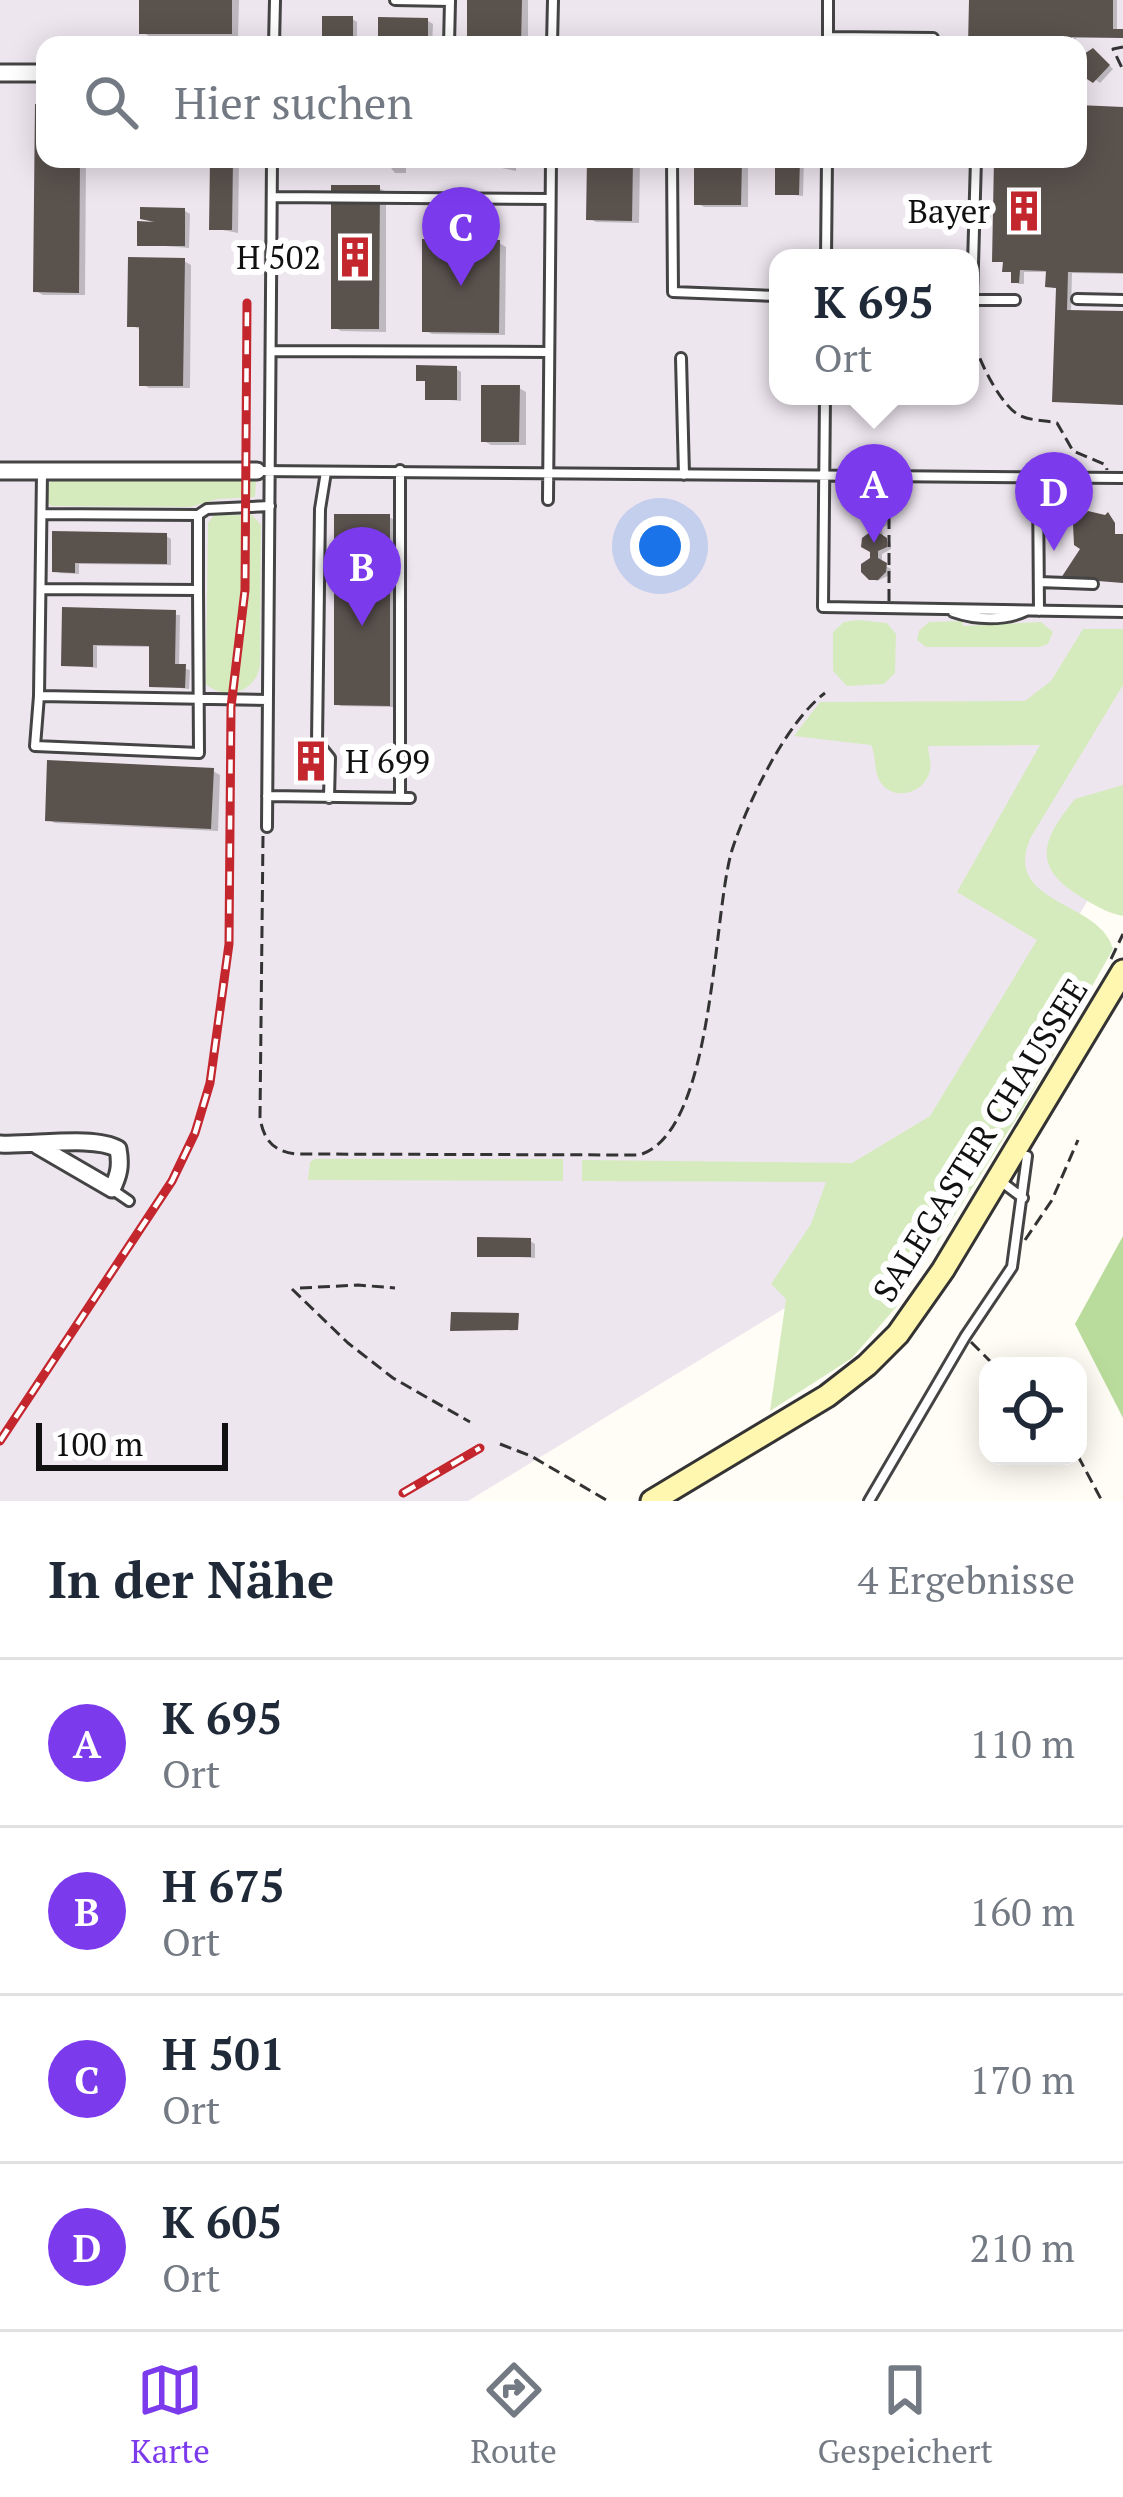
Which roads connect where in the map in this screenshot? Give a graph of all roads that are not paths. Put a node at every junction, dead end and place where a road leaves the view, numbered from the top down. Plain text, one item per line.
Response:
1 (275, 0) edge
2 (395, 0) edge
3 (553, 0) edge
4 (828, 0) edge
5 (450, 1) edge
6 (274, 36) edge
7 (449, 36) edge
8 (552, 36) edge
9 (828, 36) edge
10 (0, 73) edge
11 (36, 74) edge
12 (272, 168) edge
13 (550, 168) edge
14 (672, 168) edge
15 (827, 168) edge
16 (976, 168) edge
17 (272, 197) junction
18 (550, 199) junction
19 (826, 249) edge
20 (973, 249) edge
21 (769, 296) edge
22 (1077, 299) dead end
23 (979, 300) edge
24 (1015, 300) dead end
25 (1123, 300) edge
26 (271, 351) junction
27 (548, 352) junction
28 (681, 358) dead end
29 (825, 405) edge
30 (400, 470) junction
31 (0, 471) edge
32 (42, 471) junction
33 (260, 471) junction
34 (548, 471) junction
35 (326, 472) junction
36 (685, 475) junction
37 (824, 476) junction
38 (1038, 477) junction
39 (1123, 478) edge
40 (548, 500) dead end
41 (270, 506) junction
42 (42, 514) junction
43 (198, 515) junction
44 (1039, 582) junction
45 (1093, 584) dead end
46 (40, 589) junction
47 (198, 590) junction
48 (946, 609) junction
49 (1028, 610) junction
50 (1040, 611) junction
51 (1123, 612) edge
52 (39, 696) junction
53 (199, 699) junction
54 (268, 700) junction
55 (267, 796) junction
56 (329, 798) junction
57 (267, 827) road end
58 (1117, 964) edge
59 (0, 1144) edge
60 (38, 1147) junction
61 (1027, 1156) dead end
62 (998, 1179) junction
63 (112, 1190) junction
64 (1023, 1198) junction
65 (129, 1201) dead end
66 (652, 1501) edge
67 (869, 1501) edge

1 - 6 lane
2 - 5 lane
3 - 8 lane
4 - 9 lane
5 - 7 lane
10 - 11 street
12 - 17 lane
13 - 18 lane
14 - 21 lane
15 - 19 lane
16 - 20 lane
17 - 18 lane
17 - 26 lane
18 - 27 lane
22 - 25 lane
23 - 24 lane
26 - 27 lane
26 - 33 lane
27 - 34 lane
28 - 36 lane
29 - 37 lane
30 - 34 lane
30 - 35 lane
30 - 56 lane
31 - 32 street
32 - 33 street
32 - 42 lane
33 - 35 lane
33 - 41 lane
34 - 36 lane
34 - 40 lane
35 - 56 lane
36 - 37 lane
37 - 38 lane
37 - 48 lane
38 - 39 lane
38 - 44 lane
41 - 43 lane
41 - 54 lane
42 - 43 lane
42 - 46 lane
43 - 47 lane
44 - 45 lane
44 - 50 lane
46 - 47 lane
46 - 52 lane
47 - 53 lane
48 - 49 lane
48 - 49 lane
49 - 50 lane
50 - 51 lane
52 - 53 lane
52 - 53 lane
53 - 54 lane
54 - 55 lane
55 - 56 lane
55 - 57 lane
58 - 62 main road, SALEGASTER CHAUSSEE
59 - 60 street
60 - 63 street
60 - 63 street
61 - 64 lane
62 - 64 lane
62 - 66 main road, SALEGASTER CHAUSSEE
63 - 65 lane
64 - 67 lane

